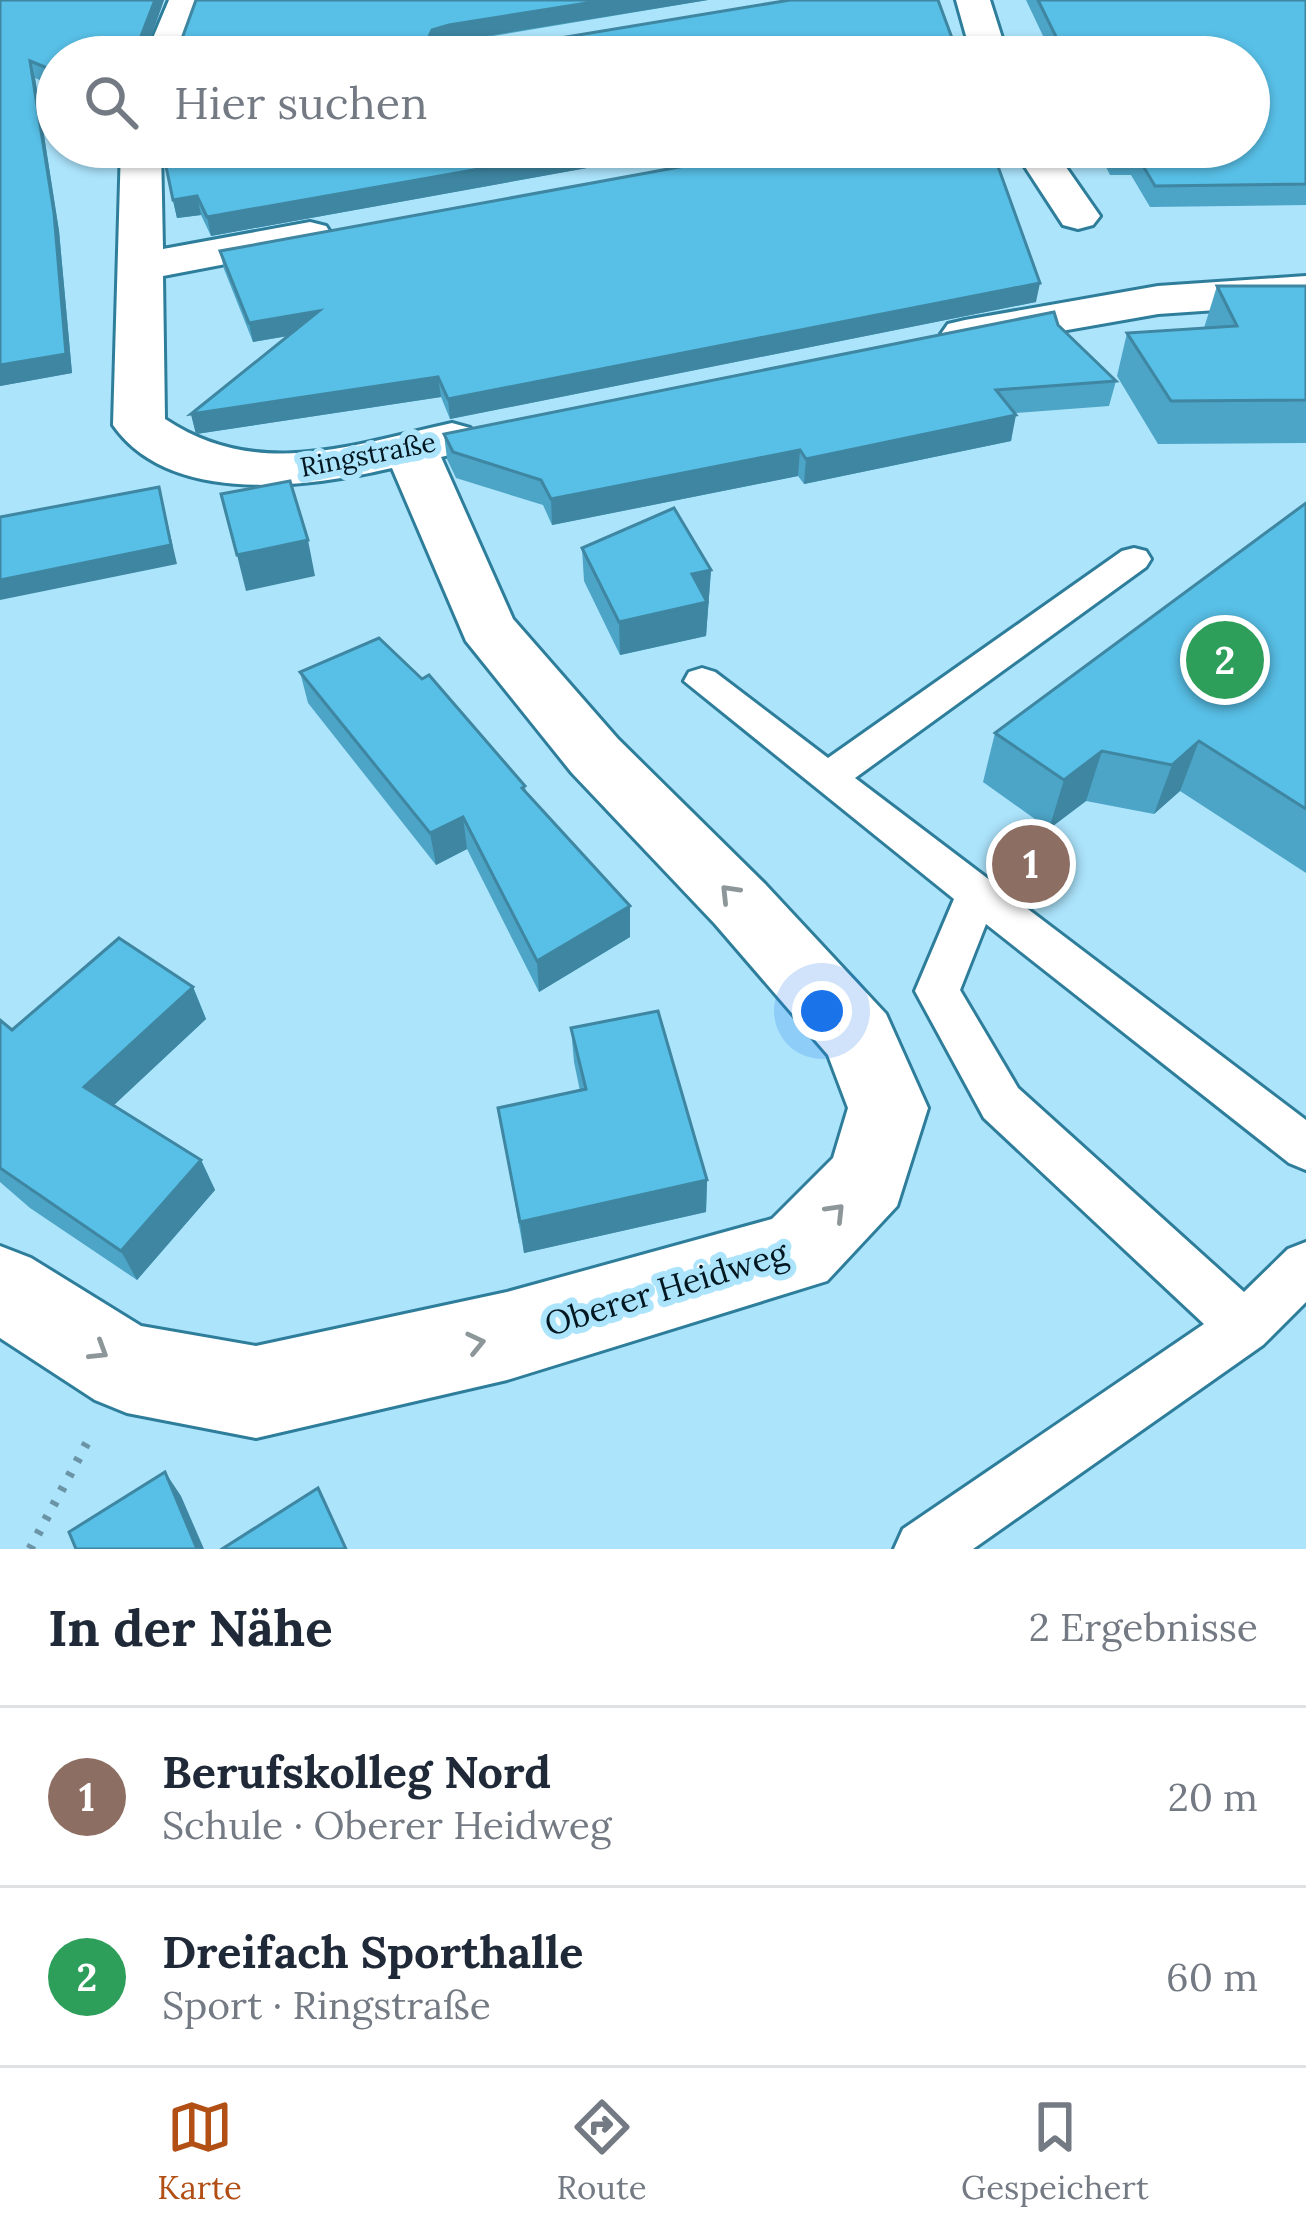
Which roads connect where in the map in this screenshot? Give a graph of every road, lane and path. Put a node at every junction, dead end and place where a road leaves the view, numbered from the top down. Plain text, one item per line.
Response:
1 (186, 0) edge
2 (973, 0) edge
3 (171, 36) edge
4 (984, 36) edge
5 (140, 168) edge
6 (1046, 168) edge
7 (1078, 216) dead end
8 (348, 228) edge
9 (137, 266) junction
10 (1306, 290) edge
11 (909, 346) edge
12 (501, 429) edge
13 (410, 447) junction
14 (1134, 559) dead end
15 (702, 681) dead end
16 (827, 778) junction
17 (977, 893) junction
18 (1306, 1148) edge
19 (1306, 1266) edge
20 (0, 1288) edge
21 (1245, 1327) junction
22 (127, 1368) junction
23 (30, 1549) edge
24 (923, 1549) edge

1 - 3 street
2 - 4 street
5 - 9 street, Ringstraße
6 - 7 street
8 - 9 street
9 - 13 street, Ringstraße
10 - 11 street
12 - 13 street, Ringstraße
22 -> 13 street, Oberer Heidweg
14 - 16 lane
15 - 16 lane
16 - 17 lane
17 - 18 lane
17 - 21 lane
19 - 21 lane
20 -> 22 street, Oberer Heidweg
21 - 24 lane
22 - 23 path

